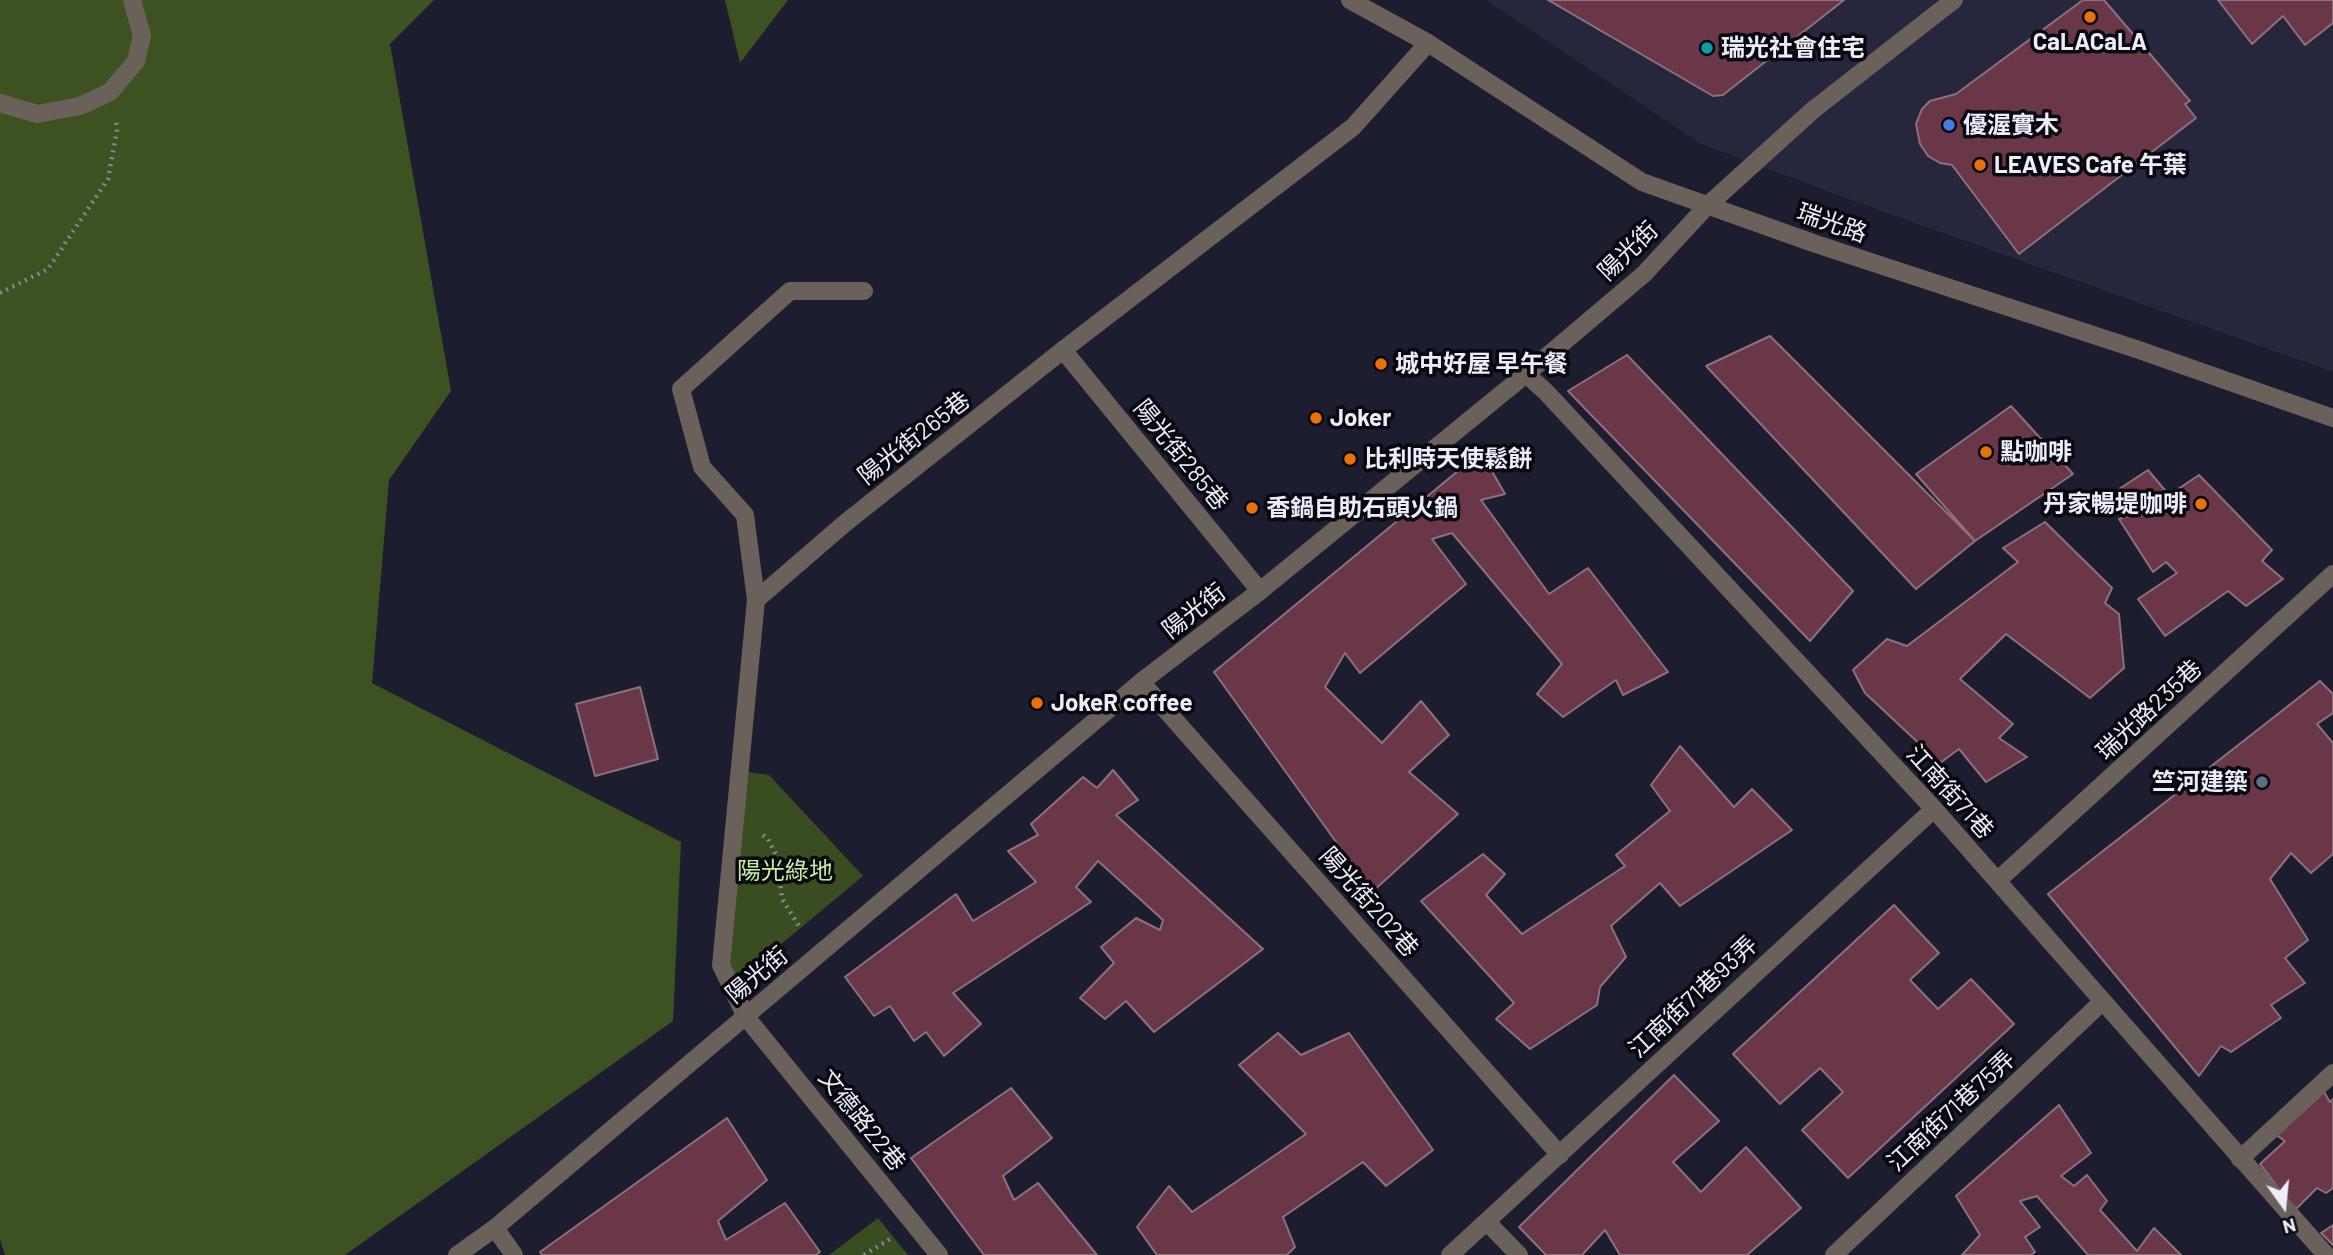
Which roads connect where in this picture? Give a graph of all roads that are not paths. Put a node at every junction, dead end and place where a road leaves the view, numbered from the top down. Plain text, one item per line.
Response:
1 (132, 0) edge
2 (1350, 0) edge
3 (1954, 0) edge
4 (1428, 43) junction
5 (0, 103) edge
6 (1707, 206) junction
7 (864, 291) dead end
8 (1063, 350) junction
9 (1526, 374) junction
10 (2333, 418) edge
11 (2333, 574) edge
12 (1260, 591) junction
13 (756, 600) junction
14 (1141, 682) junction
15 (1934, 809) junction
16 (1997, 881) junction
17 (2102, 1002) junction
18 (746, 1017) junction
19 (2333, 1073) edge
20 (1560, 1155) junction
21 (2241, 1159) junction
22 (1487, 1222) junction
23 (495, 1228) junction
24 (457, 1255) edge
25 (514, 1255) edge
26 (939, 1255) edge
27 (1450, 1255) edge
28 (1519, 1255) edge
29 (1834, 1255) edge
30 (2326, 1255) edge

1 - 5 street
2 - 4 street, 瑞光路
3 - 6 street, 陽光街
4 - 6 street, 瑞光路
4 - 8 street, 陽光街265巷
6 - 9 street, 陽光街
6 - 10 street, 瑞光路
7 - 13 street
8 - 12 street, 陽光街285巷
8 - 13 street, 陽光街265巷
9 - 12 street, 陽光街
9 - 15 street, 江南街71巷
11 - 16 street, 瑞光路235巷
12 - 14 street, 陽光街
13 - 18 street
14 - 18 street, 陽光街
14 - 20 street, 陽光街202巷
15 - 16 street, 江南街71巷
15 - 20 street, 江南街71巷93弄
16 - 17 street, 江南街71巷
17 - 21 street, 江南街71巷
17 - 29 street, 江南街71巷75弄
18 - 23 street, 陽光街
18 - 26 street, 文德路22巷
19 - 21 street
20 - 22 street, 江南街71巷93弄
21 - 30 street, 江南街71巷
22 - 27 street, 江南街71巷93弄
22 - 28 street
23 - 24 street, 陽光街
23 - 25 street

